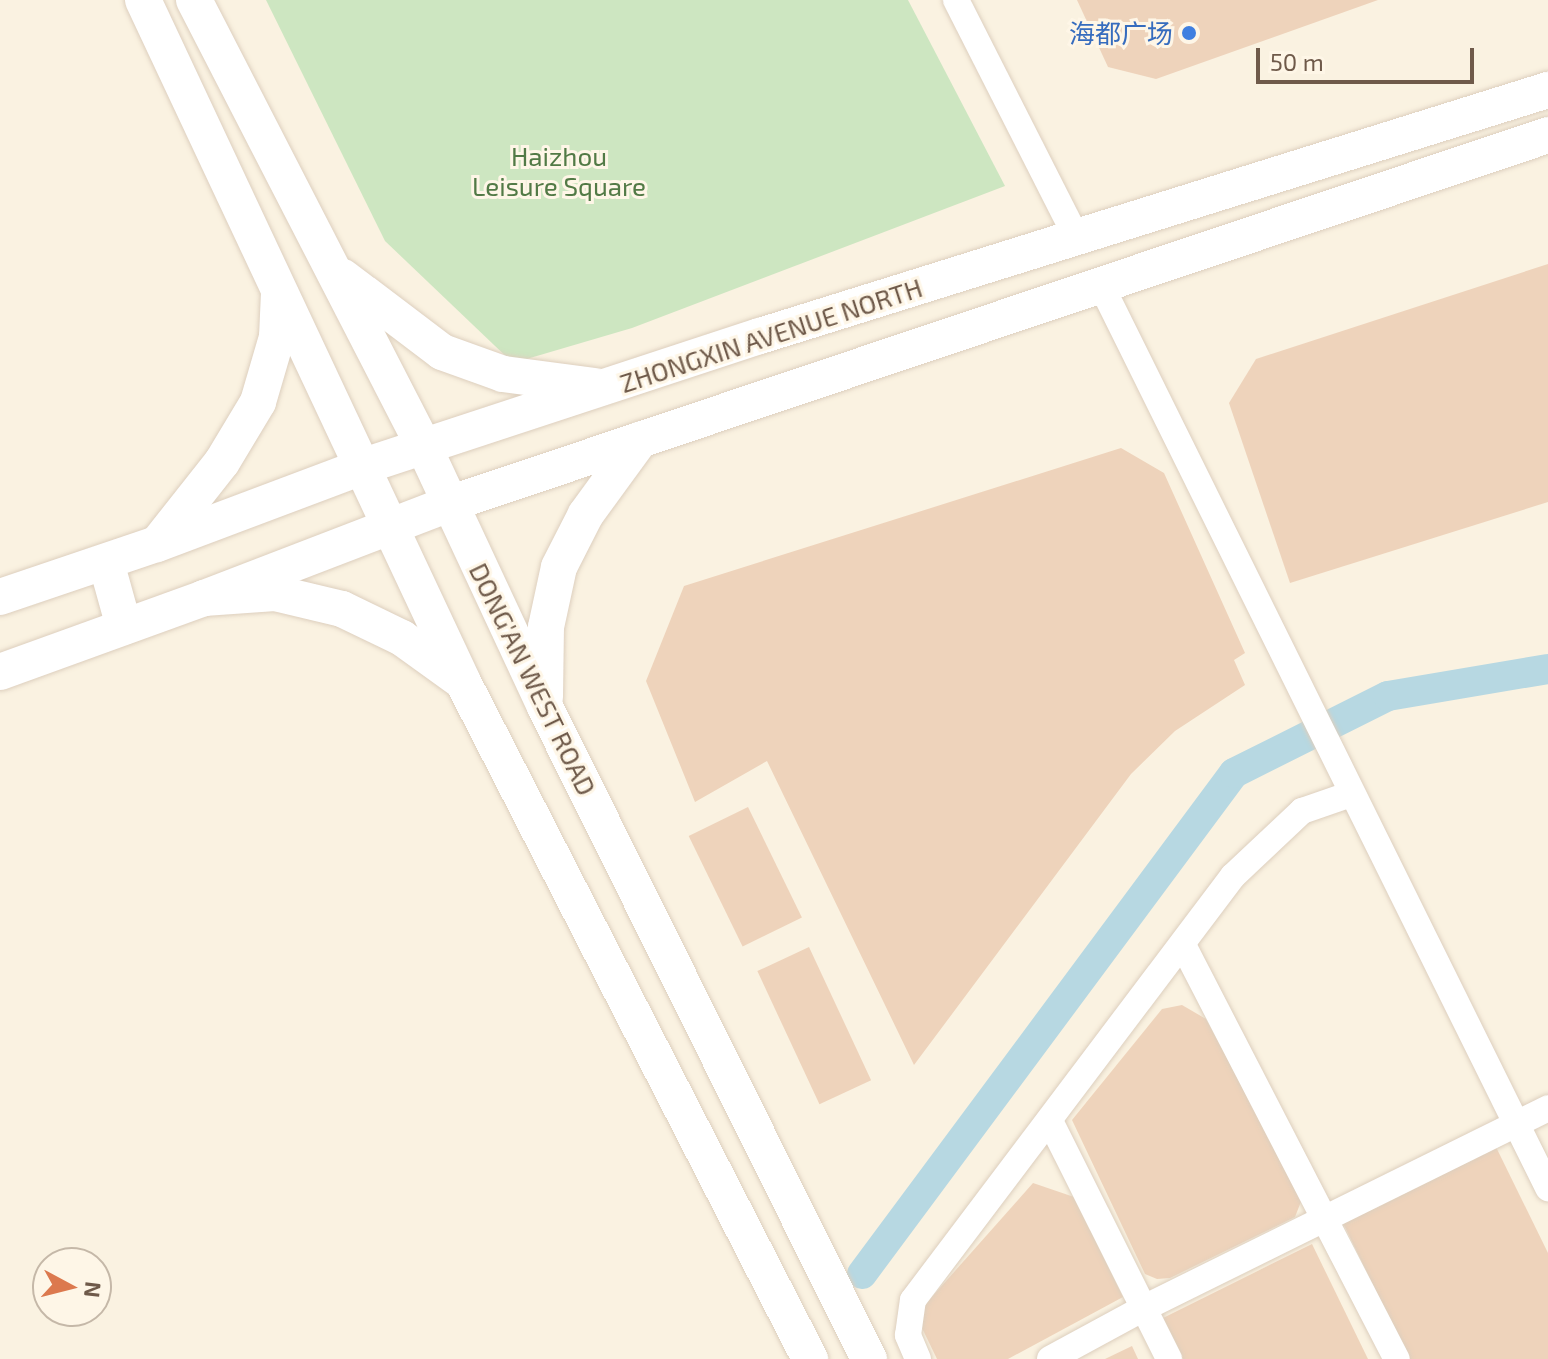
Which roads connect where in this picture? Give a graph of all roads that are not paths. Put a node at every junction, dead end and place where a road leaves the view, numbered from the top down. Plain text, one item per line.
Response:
1 (143, 0) edge
2 (194, 0) edge
3 (956, 0) edge
4 (1548, 90) edge
5 (1548, 135) edge
6 (1077, 239) junction
7 (333, 269) junction
8 (1101, 285) junction
9 (279, 287) junction
10 (607, 387) junction
11 (640, 440) junction
12 (424, 447) junction
13 (364, 466) junction
14 (449, 504) junction
15 (388, 525) junction
16 (157, 544) junction
17 (106, 562) junction
18 (0, 597) edge
19 (204, 598) junction
20 (124, 627) junction
21 (0, 672) edge
22 (463, 682) junction
23 (545, 707) junction
24 (1351, 794) junction
25 (1183, 945) junction
26 (1548, 1108) edge
27 (1050, 1121) junction
28 (1516, 1124) junction
29 (1548, 1188) edge
30 (1325, 1219) junction
31 (1144, 1308) junction
32 (810, 1359) edge
33 (869, 1359) edge
34 (918, 1359) edge
35 (1050, 1359) edge
36 (1169, 1359) edge
37 (1397, 1359) edge

1 - 9 street
2 - 7 street, DONG'AN WEST ROAD
3 - 6 street
4 - 6 street, ZHONGXIN AVENUE NORTH
5 - 8 street
6 - 10 street, ZHONGXIN AVENUE NORTH
7 - 10 street
7 - 12 street, DONG'AN WEST ROAD
8 - 11 street
8 - 24 street
9 - 13 street
9 - 16 street
10 - 12 street, ZHONGXIN AVENUE NORTH
11 - 14 street
11 - 23 street
12 - 13 street, ZHONGXIN AVENUE NORTH
12 - 14 street, DONG'AN WEST ROAD
13 - 15 street
13 - 16 street, ZHONGXIN AVENUE NORTH
14 - 15 street
14 - 23 street, DONG'AN WEST ROAD
15 - 19 street
15 - 22 street
16 - 17 street, ZHONGXIN AVENUE NORTH
17 - 18 street, ZHONGXIN AVENUE NORTH
17 - 20 street
19 - 20 street
19 - 22 street
20 - 21 street
22 - 32 street
23 - 33 street, DONG'AN WEST ROAD
24 - 25 street
24 - 28 street
25 - 27 street
25 - 30 street
26 - 28 street
27 - 31 street
27 - 34 street
28 - 29 street
28 - 30 street
30 - 31 street
30 - 37 street
31 - 35 street
31 - 36 street

